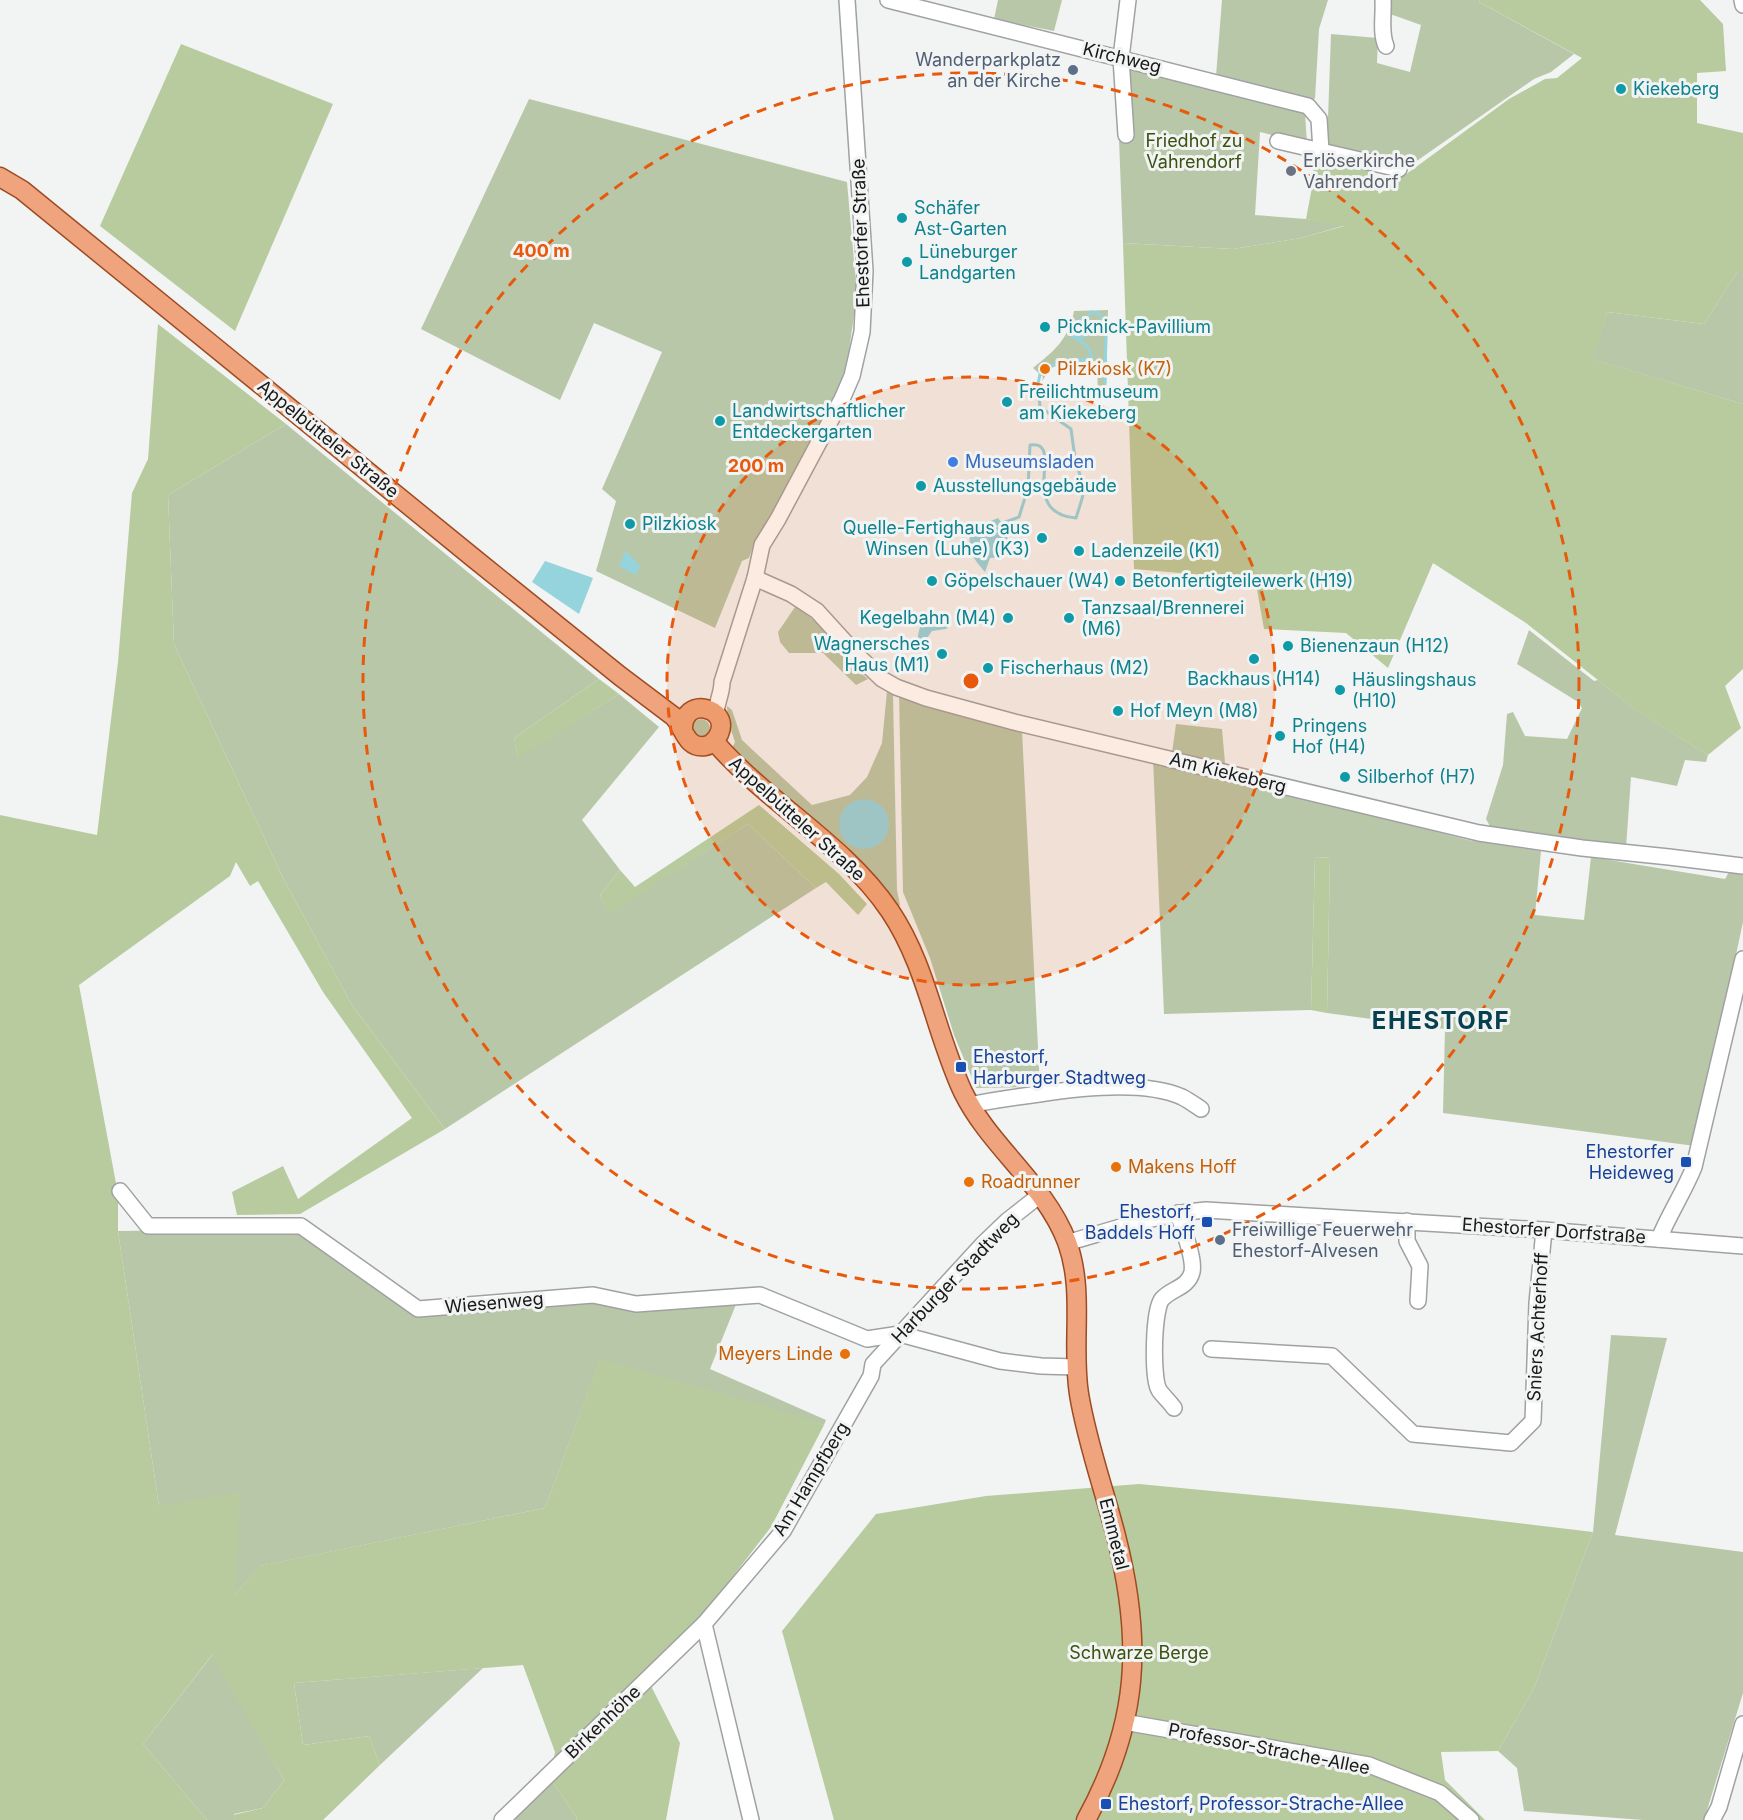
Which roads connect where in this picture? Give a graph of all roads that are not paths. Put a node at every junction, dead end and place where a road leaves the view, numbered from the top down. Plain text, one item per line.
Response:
1 (847, 0) edge
2 (888, 0) edge
3 (1128, 0) edge
4 (1383, 0) edge
5 (1742, 0) edge
6 (1743, 4) edge
7 (1386, 46) dead end
8 (1121, 58) junction
9 (1126, 135) dead end
10 (1278, 141) dead end
11 (1321, 150) junction
12 (0, 166) edge
13 (1399, 169) dead end
14 (0, 177) edge
15 (22, 190) junction
16 (755, 578) junction
17 (634, 687) junction
18 (703, 711) junction
19 (683, 730) junction
20 (714, 741) junction
21 (1743, 866) edge
22 (1743, 959) edge
23 (970, 1105) junction
24 (1201, 1109) dead end
25 (120, 1191) dead end
26 (1040, 1195) junction
27 (1178, 1213) junction
28 (1407, 1221) junction
29 (1544, 1230) junction
30 (1659, 1239) junction
31 (1067, 1243) junction
32 (1743, 1246) edge
33 (1418, 1301) dead end
34 (900, 1334) junction
35 (1211, 1349) dead end
36 (873, 1364) joint
37 (1076, 1367) junction
38 (1174, 1408) dead end
39 (704, 1624) junction
40 (1124, 1722) junction
41 (1743, 1724) edge
42 (502, 1820) edge
43 (751, 1820) edge
44 (1086, 1820) edge
45 (1472, 1820) edge
46 (1712, 1820) edge

1 - 16 street, Ehestorfer Straße
2 - 8 street, Kirchweg
3 - 8 street
4 - 7 street
5 - 6 street
8 - 9 street
8 - 11 street, Kirchweg
10 - 11 street
11 - 13 street
12 - 15 main road, Appelbütteler Straße
14 - 15 main road, Appelbütteler Straße
15 - 17 main road, Appelbütteler Straße
16 - 18 street, Ehestorfer Straße
16 - 21 street, Am Kiekeberg
17 - 18 main road, Appelbütteler Straße
17 - 19 main road, Appelbütteler Straße
18 - 19 main road
18 - 20 main road
19 - 20 main road
20 - 23 main road, Appelbütteler Straße
22 - 30 street, Ehestorfer Dorfstraße
23 - 24 street
23 - 26 main road, Appelbütteler Straße
25 - 34 street, Wiesenweg
26 - 31 main road, Appelbütteler Straße
26 - 34 street, Harburger Stadtweg
27 - 28 street, Ehestorfer Dorfstraße
27 - 31 street, Ehestorfer Dorfstraße
27 - 38 street
28 - 29 street, Ehestorfer Dorfstraße
28 - 33 street
29 - 30 street, Ehestorfer Dorfstraße
29 - 35 street, Sniers Achterhoff
30 - 32 street
31 - 37 main road, Emmetal
34 - 36 street, Harburger Stadtweg
34 - 37 street
36 - 39 street, Am Hampfberg
37 - 40 main road, Emmetal
39 - 42 street, Birkenhöhe
39 - 43 street
40 - 44 main road, Emmetal
40 - 45 street, Professor-Strache-Allee
41 - 46 street

